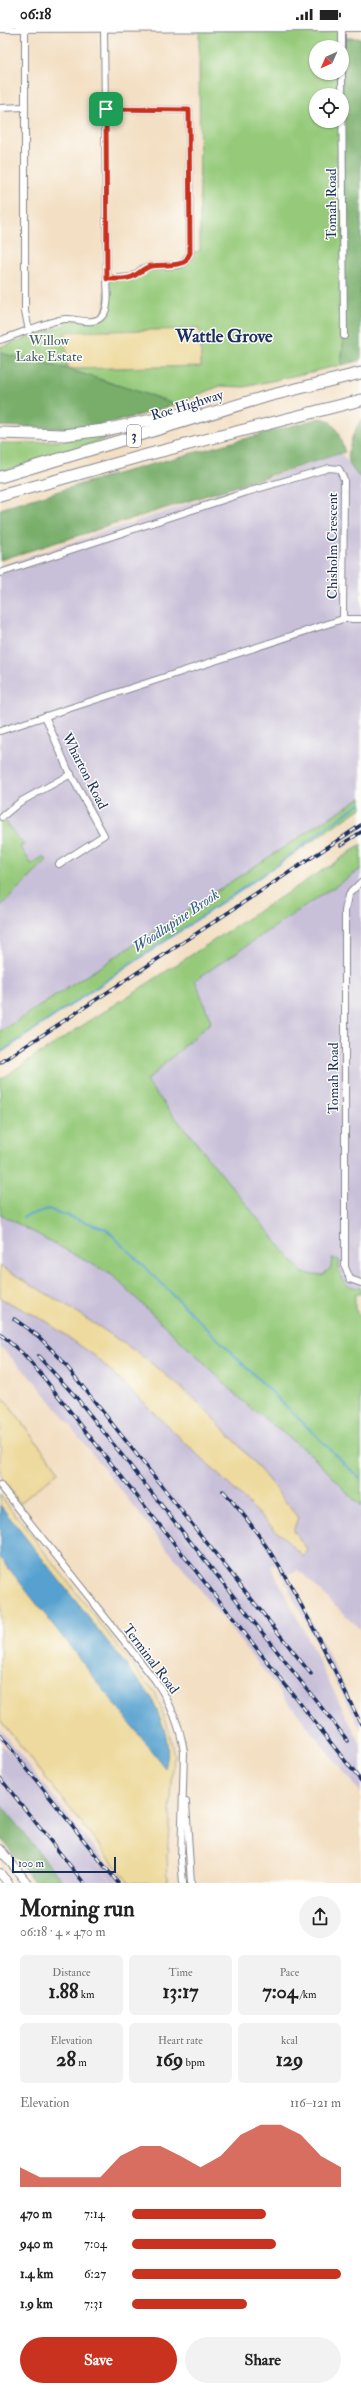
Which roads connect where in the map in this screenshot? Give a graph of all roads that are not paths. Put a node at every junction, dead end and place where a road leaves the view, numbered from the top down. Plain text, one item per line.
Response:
1 (79, 28) edge
2 (252, 28) edge
3 (342, 28) edge
4 (361, 28) edge
5 (0, 29) edge
6 (25, 29) edge
7 (104, 29) edge
8 (342, 40) edge
9 (342, 80) edge
10 (25, 107) junction
11 (0, 108) edge
12 (106, 109) junction
13 (107, 279) junction
14 (29, 331) junction
15 (344, 336) dead end
16 (0, 340) edge
17 (361, 373) edge
18 (268, 396) junction
19 (361, 400) edge
20 (0, 433) edge
21 (0, 477) edge
22 (0, 496) edge
23 (0, 573) edge
24 (343, 619) junction
25 (361, 620) edge
26 (45, 716) junction
27 (0, 731) edge
28 (71, 774) junction
29 (2, 817) dead end
30 (59, 864) dead end
31 (361, 882) edge
32 (361, 1283) edge
33 (0, 1485) edge
34 (185, 1767) junction
35 (0, 1849) edge
36 (0, 1873) edge
37 (8, 1883) edge
38 (27, 1883) edge
39 (183, 1883) edge
40 (191, 1883) edge

1 - 6 street
1 - 7 street
2 - 3 street
2 - 7 street
3 - 4 street
3 - 8 street
5 - 6 street
6 - 10 street
7 - 12 street
9 - 15 street, Tomah Road
10 - 11 street
10 - 14 street
12 - 13 street
12 - 13 street
13 - 14 street
14 - 16 street
17 - 18 highway, Roe Highway / 3
18 - 20 highway
18 - 21 highway, Roe Highway / 3
19 - 22 highway, 3
23 - 24 street, Chisholm Crescent
24 - 25 street
24 - 26 street, Chisholm Crescent
26 - 27 street, Chisholm Crescent
26 - 28 street, Wharton Road
28 - 29 street
28 - 30 street, Wharton Road
31 - 32 street, Tomah Road
33 - 34 street, Terminal Road
34 - 39 street, Terminal Road
34 - 40 street
35 - 38 main road
36 - 37 main road

